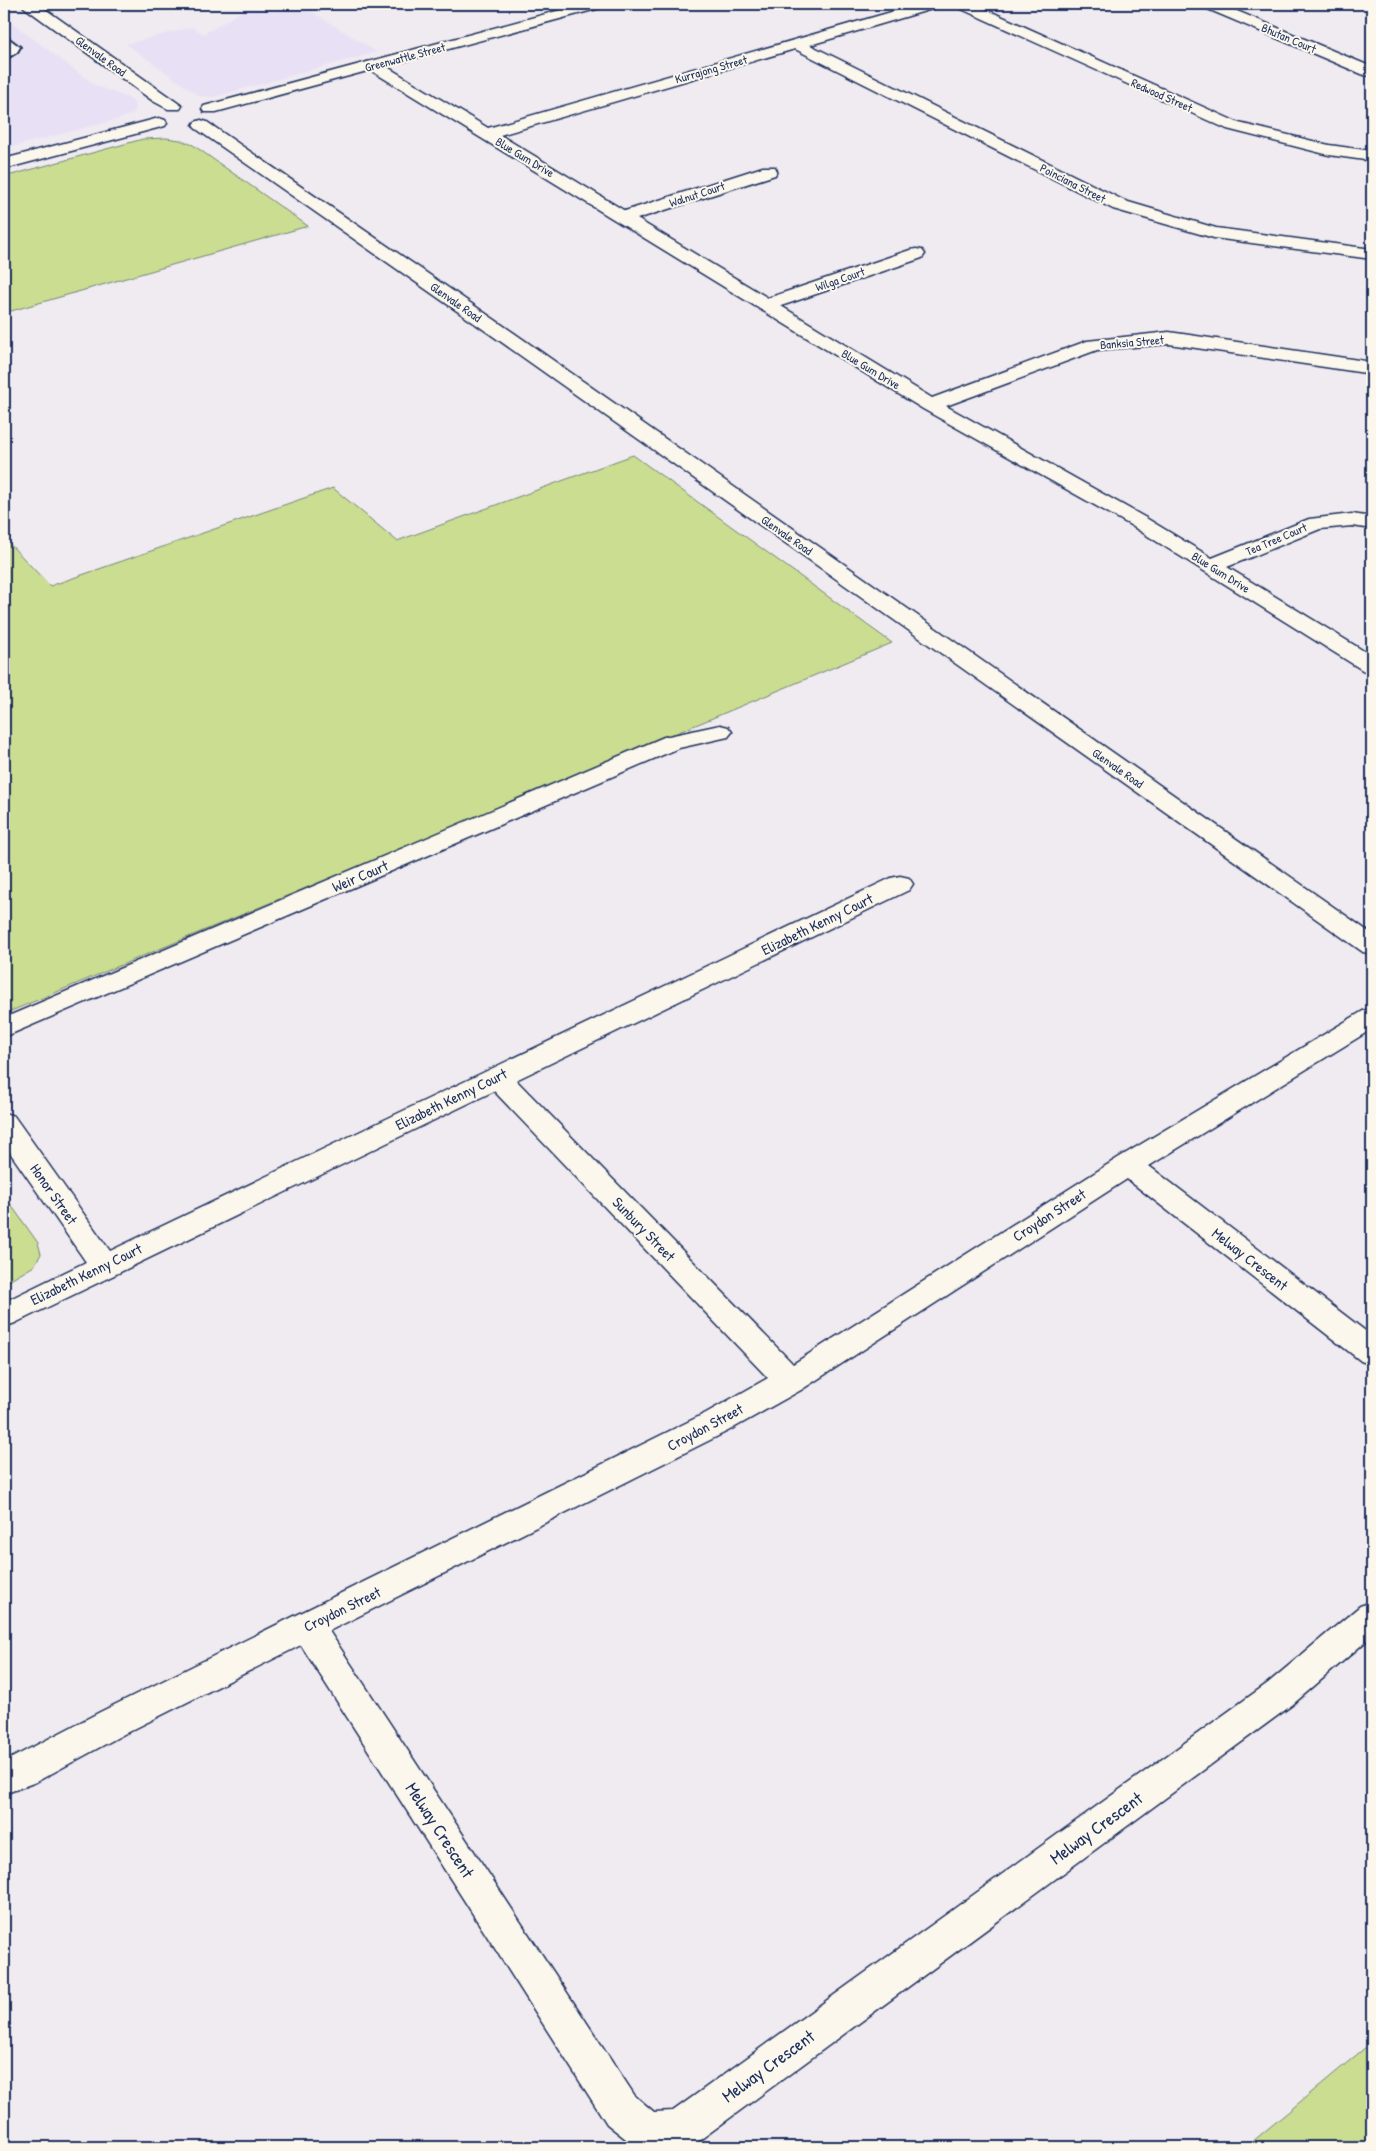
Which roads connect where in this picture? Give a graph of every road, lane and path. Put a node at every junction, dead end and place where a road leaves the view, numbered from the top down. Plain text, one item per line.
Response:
1 (29, 4) edge
2 (599, 4) edge
3 (934, 4) edge
4 (962, 4) edge
5 (1208, 4) edge
6 (4, 38) edge
7 (797, 44) junction
8 (4, 57) edge
9 (373, 65) junction
10 (1370, 72) dead end
11 (186, 116) junction
12 (487, 134) junction
13 (1372, 156) edge
14 (4, 164) edge
15 (769, 171) dead end
16 (625, 217) junction
17 (916, 254) dead end
18 (1372, 254) edge
19 (765, 305) junction
20 (1372, 368) edge
21 (930, 405) junction
22 (1372, 524) edge
23 (1212, 566) junction
24 (1372, 666) edge
25 (720, 732) dead end
26 (900, 884) dead end
27 (1372, 946) edge
28 (1372, 1017) edge
29 (4, 1028) edge
30 (498, 1077) junction
31 (4, 1124) edge
32 (1128, 1164) junction
33 (104, 1265) junction
34 (4, 1314) edge
35 (1372, 1353) edge
36 (790, 1381) junction
37 (1372, 1616) edge
38 (307, 1626) junction
39 (4, 1778) edge

1 - 11 street, Glenvale Road
2 - 9 street, Greenwattle Street
3 - 7 street, Kurrajong Street
4 - 13 street, Redwood Street
5 - 10 street, Bhutan Court
6 - 8 lane
7 - 12 street, Kurrajong Street
7 - 18 street, Poinciana Street
9 - 11 street, Greenwattle Street
9 - 12 street, Blue Gum Drive
11 - 14 street, Greenwattle Street
11 - 27 street, Glenvale Road
12 - 16 street, Blue Gum Drive
15 - 16 street, Walnut Court
16 - 19 street, Blue Gum Drive
17 - 19 street, Wilga Court
19 - 21 street, Blue Gum Drive
20 - 21 street, Banksia Street
21 - 23 street, Blue Gum Drive
22 - 23 street, Tea Tree Court
23 - 24 street, Blue Gum Drive
25 - 29 street, Weir Court
26 - 30 street, Elizabeth Kenny Court
28 - 32 street, Croydon Street
30 - 33 street, Elizabeth Kenny Court
30 - 36 street, Sunbury Street
31 - 33 street, Honor Street
32 - 35 street, Melway Crescent
32 - 36 street, Croydon Street
33 - 34 street, Elizabeth Kenny Court
36 - 38 street, Croydon Street
37 - 38 street, Melway Crescent
38 - 39 street, Croydon Street

